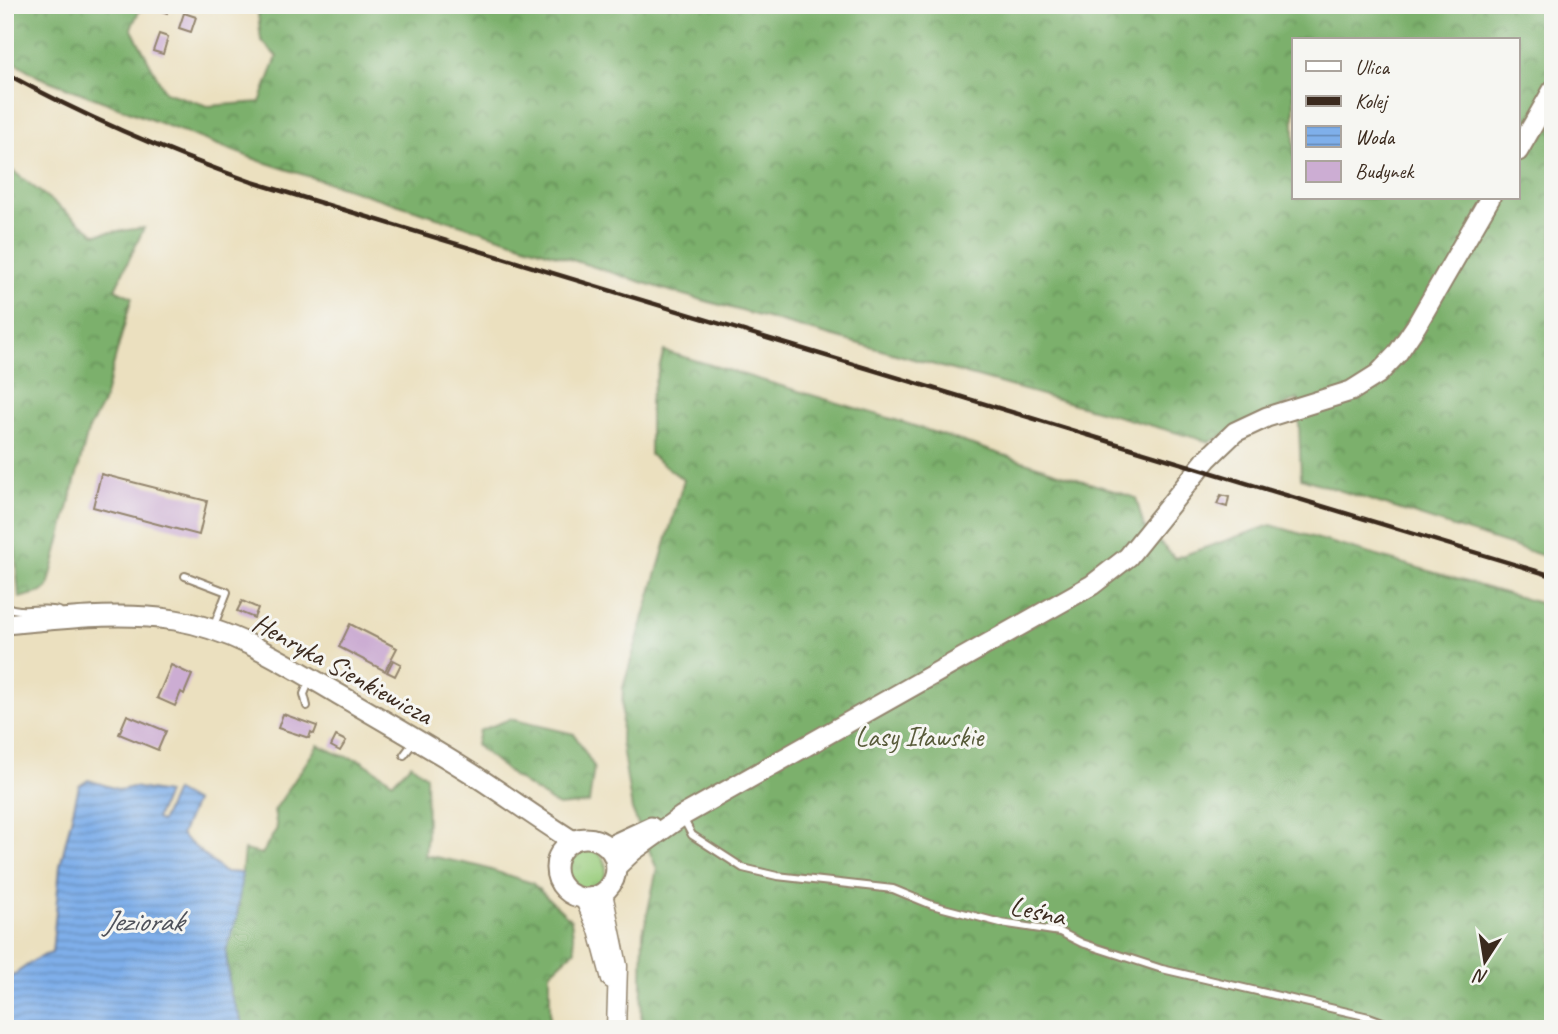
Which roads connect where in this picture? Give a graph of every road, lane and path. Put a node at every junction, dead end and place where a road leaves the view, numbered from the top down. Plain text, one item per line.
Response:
1 (1553, 90) edge
2 (1520, 148) edge
3 (1489, 200) edge
4 (186, 576) dead end
5 (5, 606) edge
6 (78, 617) junction
7 (5, 624) edge
8 (212, 630) junction
9 (311, 678) junction
10 (307, 706) dead end
11 (513, 803) junction
12 (682, 816) junction
13 (573, 841) junction
14 (608, 847) junction
15 (559, 856) junction
16 (616, 867) junction
17 (593, 896) junction
18 (616, 1029) edge
19 (1402, 1029) edge

1 - 2 main road
3 - 12 main road
4 - 8 lane
5 - 6 lane
6 - 7 main road, Henryka Sienkiewicza
6 - 8 main road, Henryka Sienkiewicza
8 - 9 main road, Henryka Sienkiewicza
9 - 10 lane
9 - 11 main road, Henryka Sienkiewicza
11 - 13 main road, Henryka Sienkiewicza
11 - 15 main road, Henryka Sienkiewicza
12 - 14 main road
12 - 16 main road
12 - 19 lane, Leśna
13 - 14 main road
13 - 15 main road
14 - 16 main road
15 - 17 main road
16 - 17 main road
17 - 18 main road

